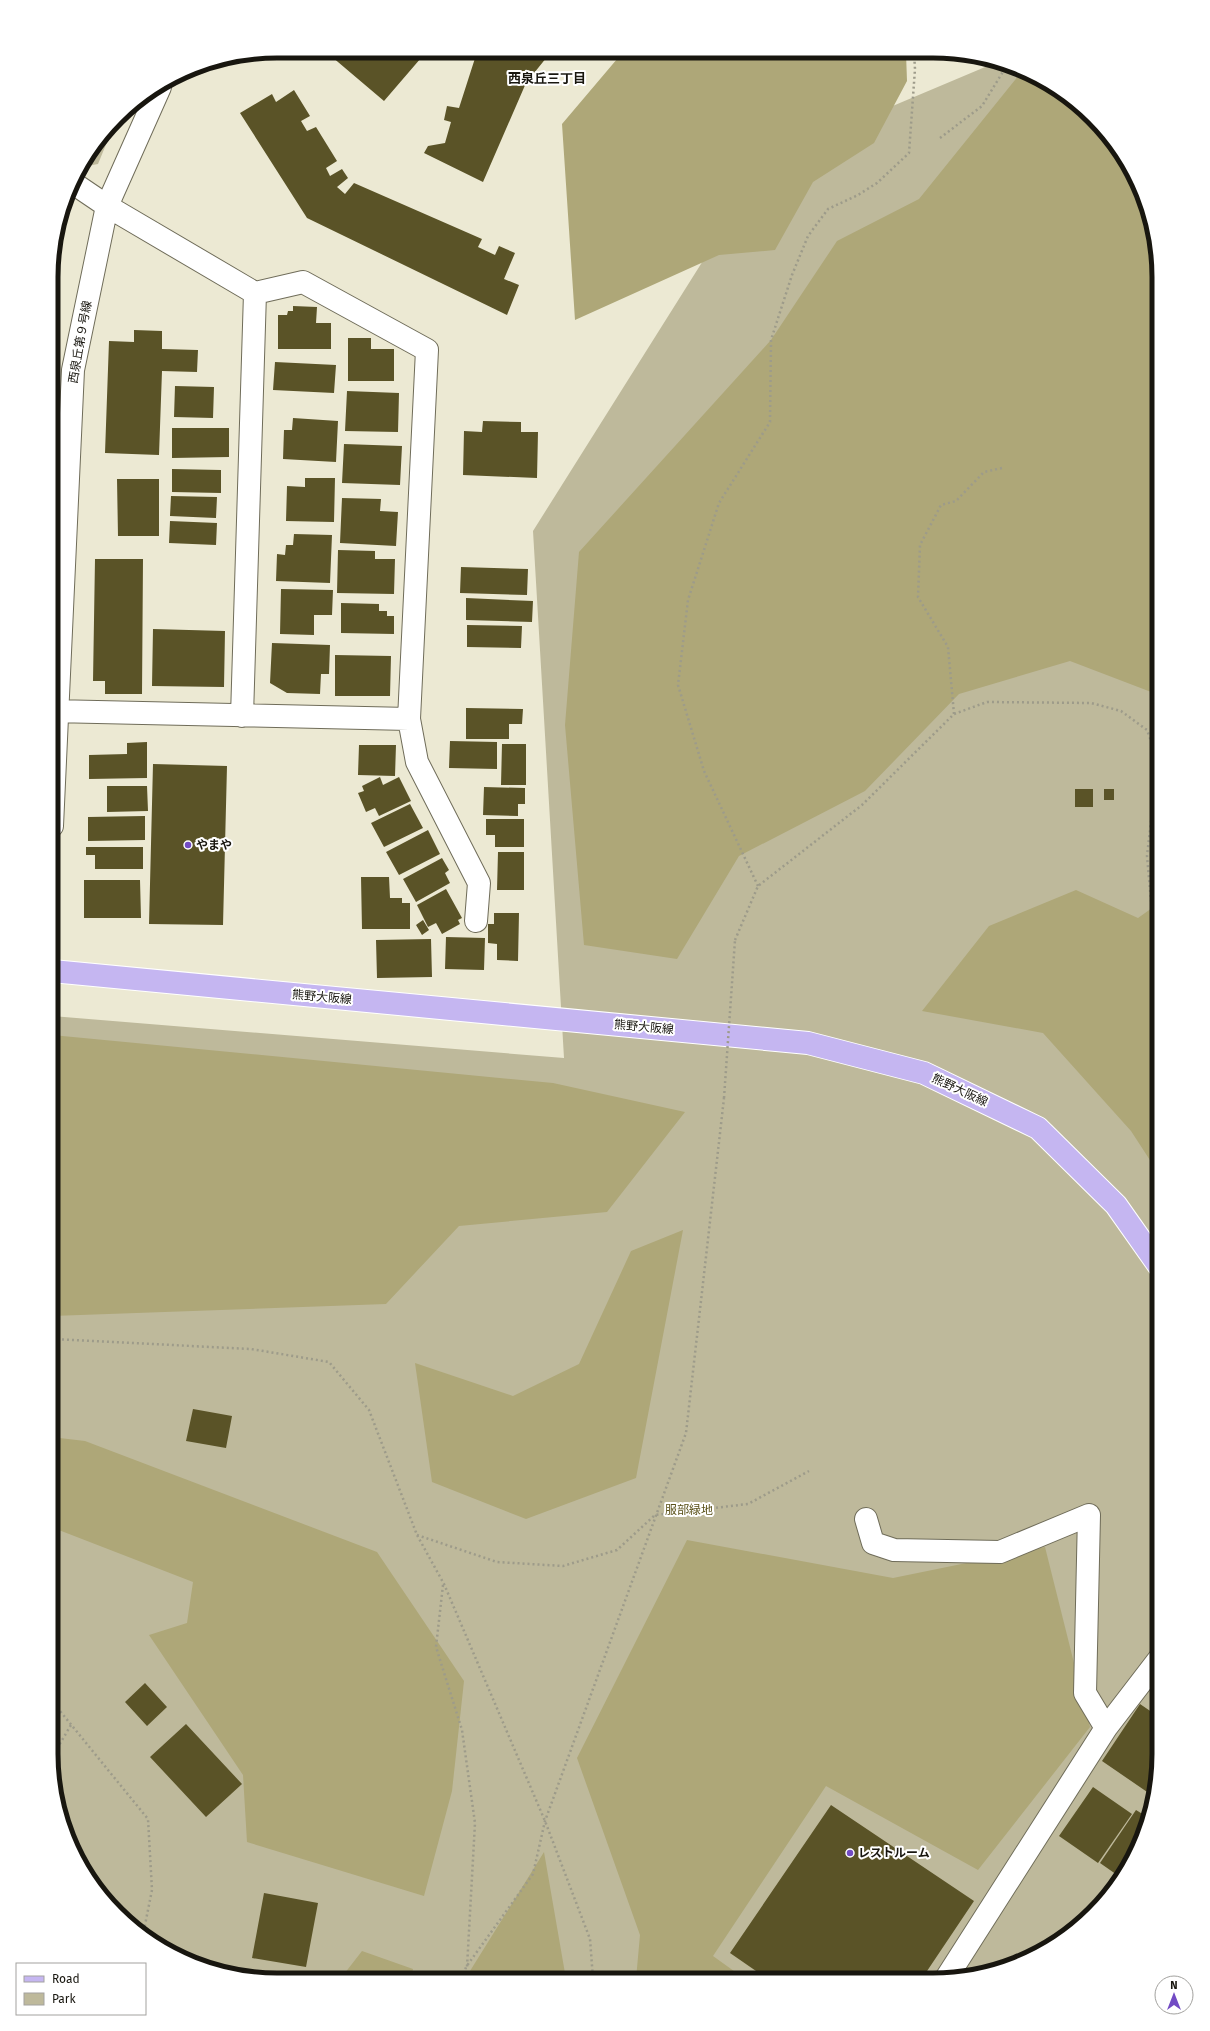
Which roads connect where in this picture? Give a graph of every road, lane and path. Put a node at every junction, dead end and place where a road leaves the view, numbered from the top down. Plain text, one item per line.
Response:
1 (914, 58) edge
2 (1004, 70) edge
3 (157, 94) edge
4 (940, 138) dead end
5 (78, 186) edge
6 (107, 206) junction
7 (255, 293) junction
8 (1002, 468) dead end
9 (58, 654) edge
10 (58, 711) edge
11 (954, 714) junction
12 (242, 716) junction
13 (410, 720) junction
14 (1152, 744) edge
15 (1152, 812) edge
16 (758, 886) junction
17 (1152, 904) edge
18 (476, 921) dead end
19 (58, 972) edge
20 (1152, 1256) edge
21 (58, 1339) edge
22 (809, 1471) dead end
23 (655, 1515) junction
24 (866, 1518) dead end
25 (417, 1535) junction
26 (444, 1584) junction
27 (1152, 1667) edge
28 (58, 1710) edge
29 (72, 1725) junction
30 (1106, 1728) junction
31 (58, 1747) edge
32 (545, 1820) junction
33 (144, 1928) edge
34 (466, 1967) junction
35 (464, 1973) edge
36 (593, 1973) edge
37 (950, 1973) edge

1 - 16 path
2 - 4 path
3 - 6 street, 西泉丘第９号線
5 - 6 street
6 - 7 street
6 - 9 street, 西泉丘第９号線
7 - 12 street
7 - 13 street
8 - 11 path
10 - 12 street
11 - 14 path
11 - 16 path
12 - 13 street
13 - 18 street
15 - 17 path
16 - 23 path, bridge
19 - 20 main road, 熊野大阪線
21 - 25 path
22 - 23 path
23 - 25 path
23 - 32 path
24 - 30 street
25 - 26 path
26 - 32 path
26 - 34 path
27 - 30 street
28 - 29 path
29 - 31 path
29 - 33 path
30 - 37 street
32 - 34 path
32 - 36 path
34 - 35 path

